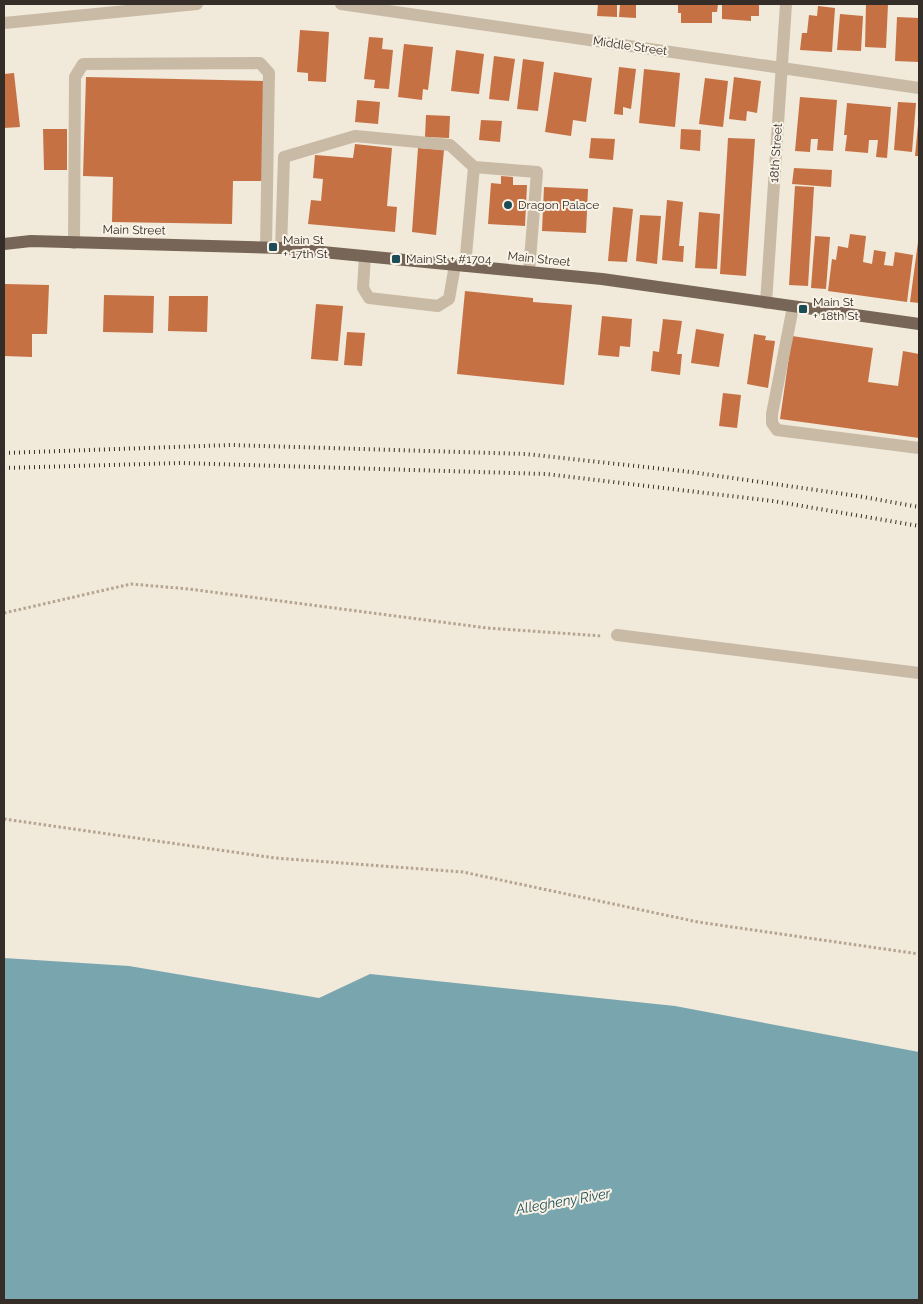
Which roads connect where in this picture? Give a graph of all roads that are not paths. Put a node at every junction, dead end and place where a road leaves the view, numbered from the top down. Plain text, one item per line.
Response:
1 (197, 4) edge
2 (341, 4) edge
3 (786, 4) edge
4 (4, 23) edge
5 (782, 68) junction
6 (919, 88) edge
7 (474, 167) junction
8 (74, 242) junction
9 (4, 244) edge
10 (266, 247) junction
11 (281, 248) junction
12 (365, 256) junction
13 (460, 266) junction
14 (530, 272) junction
15 (766, 303) junction
16 (793, 307) junction
17 (919, 324) edge
18 (919, 448) edge
19 (617, 635) road end
20 (919, 673) edge

1 - 4 street
2 - 5 street, Middle Street
3 - 5 street, 18th Street
5 - 6 street, Middle Street
5 - 15 street, 18th Street
7 - 11 street
7 - 13 street
7 - 14 street
8 - 9 main road, Main Street
8 - 10 main road, Main Street
8 - 10 street
10 - 11 main road, Main Street
11 - 12 main road, Main Street
12 - 13 main road, Main Street
12 - 13 street
13 - 14 main road, Main Street
14 - 15 main road, Main Street
15 - 16 main road, Main Street
16 - 17 main road, Main Street
16 - 18 street
19 - 20 street

